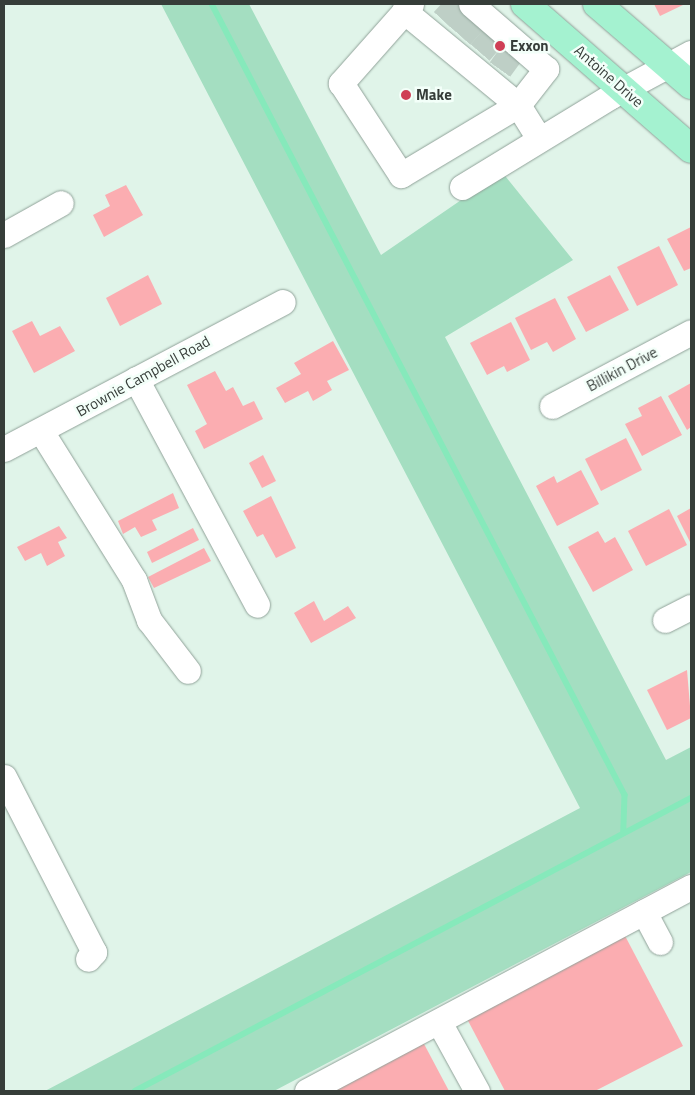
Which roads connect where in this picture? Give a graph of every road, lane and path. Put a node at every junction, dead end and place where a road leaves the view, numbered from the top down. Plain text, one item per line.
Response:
1 (525, 4) edge
2 (597, 4) edge
3 (408, 7) edge
4 (459, 24) edge
5 (496, 53) junction
6 (680, 59) edge
7 (691, 85) edge
8 (624, 88) junction
9 (518, 105) junction
10 (539, 139) junction
11 (691, 149) edge
12 (462, 188) dead end
13 (61, 203) dead end
14 (4, 235) edge
15 (283, 302) dead end
16 (691, 332) edge
17 (136, 379) junction
18 (552, 406) dead end
19 (42, 431) junction
20 (4, 449) edge
21 (257, 605) dead end
22 (691, 607) edge
23 (665, 620) dead end
24 (188, 671) dead end
25 (4, 777) edge
26 (689, 894) edge
27 (644, 912) junction
28 (660, 942) dead end
29 (88, 959) dead end
30 (439, 1022) junction
31 (307, 1091) edge
32 (476, 1091) edge

1 - 8 main road, Antoine Drive
2 - 6 main road
3 - 4 street
3 - 9 street
4 - 5 street
4 - 5 street
5 - 9 street
5 - 9 street
6 - 7 main road
6 - 8 street
8 - 10 street
8 - 11 main road, Antoine Drive
9 - 10 street
10 - 12 street
13 - 14 street
15 - 17 street, Brownie Campbell Road
16 - 18 street, Billikin Drive
17 - 19 street, Brownie Campbell Road
17 - 21 street
19 - 20 street, Brownie Campbell Road
19 - 24 street
22 - 23 street
25 - 29 street
26 - 27 street
27 - 28 street
27 - 30 street
30 - 31 street
30 - 32 street

